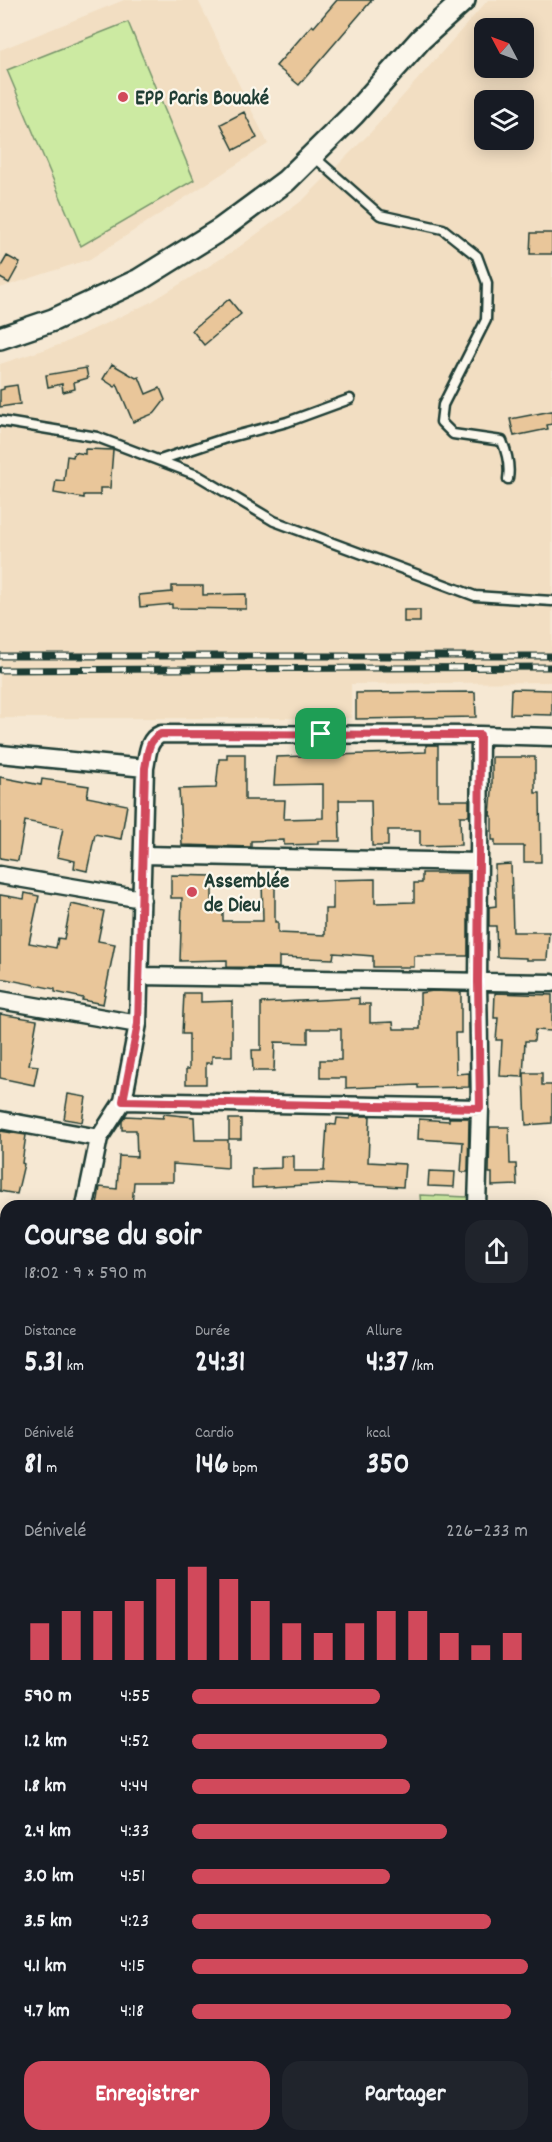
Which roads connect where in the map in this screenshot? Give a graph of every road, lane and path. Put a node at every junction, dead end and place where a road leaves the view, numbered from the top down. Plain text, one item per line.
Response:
1 (445, 0) edge
2 (464, 0) edge
3 (421, 39) junction
4 (312, 155) junction
5 (0, 338) edge
6 (350, 399) dead end
7 (0, 421) edge
8 (159, 460) junction
9 (508, 479) dead end
10 (552, 601) edge
11 (480, 735) junction
12 (552, 737) edge
13 (0, 754) edge
14 (145, 768) junction
15 (143, 855) junction
16 (479, 862) junction
17 (0, 875) edge
18 (142, 899) junction
19 (140, 976) junction
20 (478, 982) junction
21 (552, 983) edge
22 (0, 1000) edge
23 (138, 1024) junction
24 (123, 1101) junction
25 (480, 1108) junction
26 (0, 1120) edge
27 (99, 1138) junction
28 (86, 1200) edge
29 (477, 1200) edge

1 - 3 street
2 - 3 street
3 - 4 street
4 - 5 street
4 - 9 lane
6 - 8 lane
7 - 8 lane
8 - 10 lane
11 - 12 street
11 - 14 street
11 - 16 street
13 - 14 street
14 - 15 street
15 - 16 street
15 - 18 street
16 - 20 street
17 - 18 street
18 - 19 street
19 - 20 street
19 - 23 street
20 - 21 street
20 - 25 street
22 - 23 street
23 - 24 street
24 - 25 street
24 - 27 street
25 - 29 street
26 - 27 street
27 - 28 street

